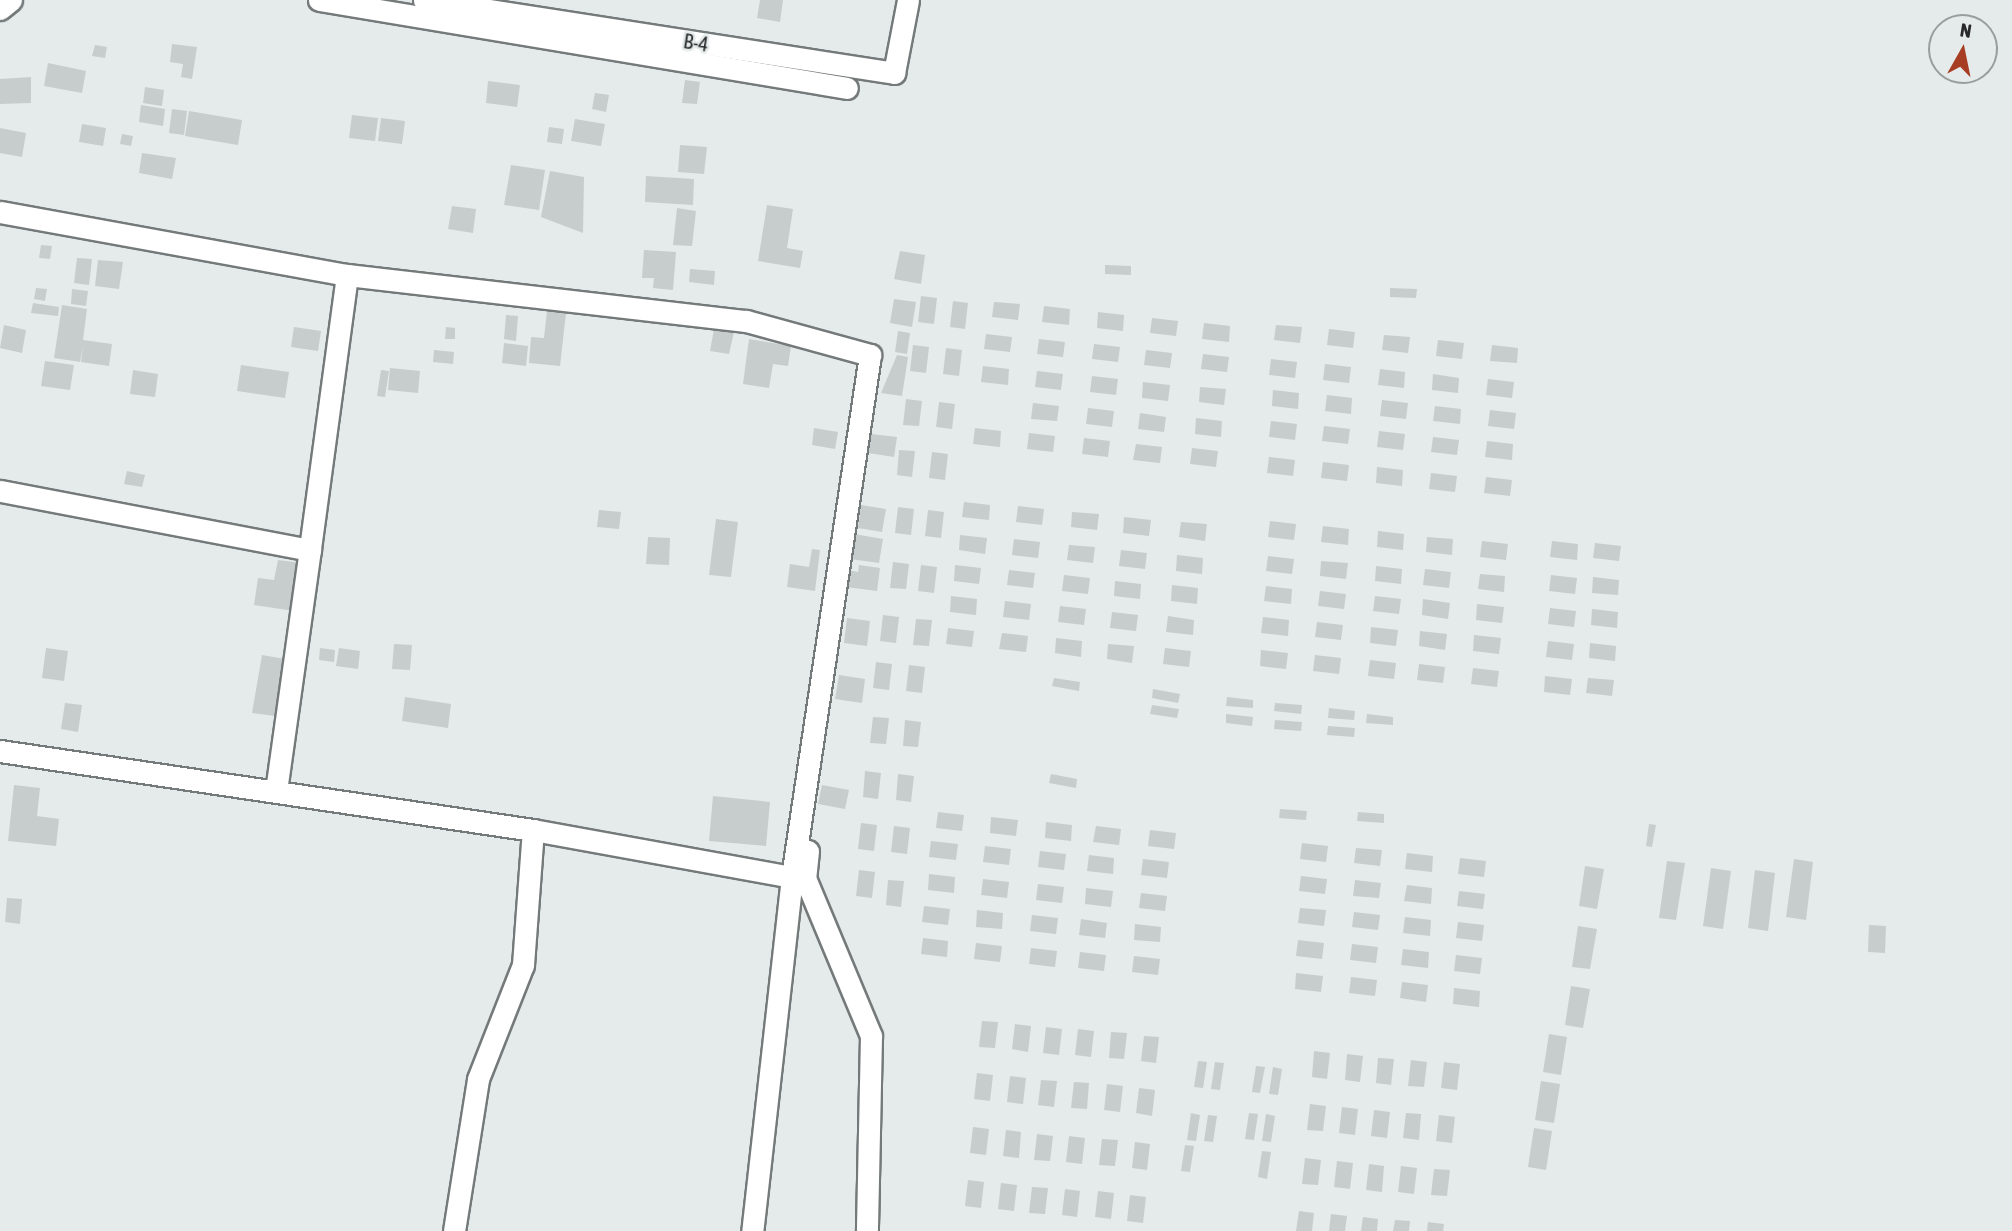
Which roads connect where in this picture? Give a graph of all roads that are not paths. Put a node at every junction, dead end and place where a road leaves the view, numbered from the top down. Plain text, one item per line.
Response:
1 (11, 0) edge
2 (319, 0) edge
3 (424, 0) edge
4 (908, 0) edge
5 (0, 9) edge
6 (848, 88) dead end
7 (0, 212) edge
8 (347, 275) junction
9 (0, 491) edge
10 (310, 550) junction
11 (829, 654) junction
12 (0, 751) edge
13 (276, 791) junction
14 (533, 830) junction
15 (792, 877) junction
16 (454, 1231) edge
17 (752, 1231) edge
18 (867, 1231) edge

1 - 5 street
2 - 6 street
3 - 4 street, B-4
7 - 8 street
8 - 10 street
8 - 11 street
9 - 10 street
10 - 13 street
11 - 15 street
11 - 18 street
12 - 13 street
13 - 14 street
14 - 15 street
14 - 16 street
15 - 17 street

